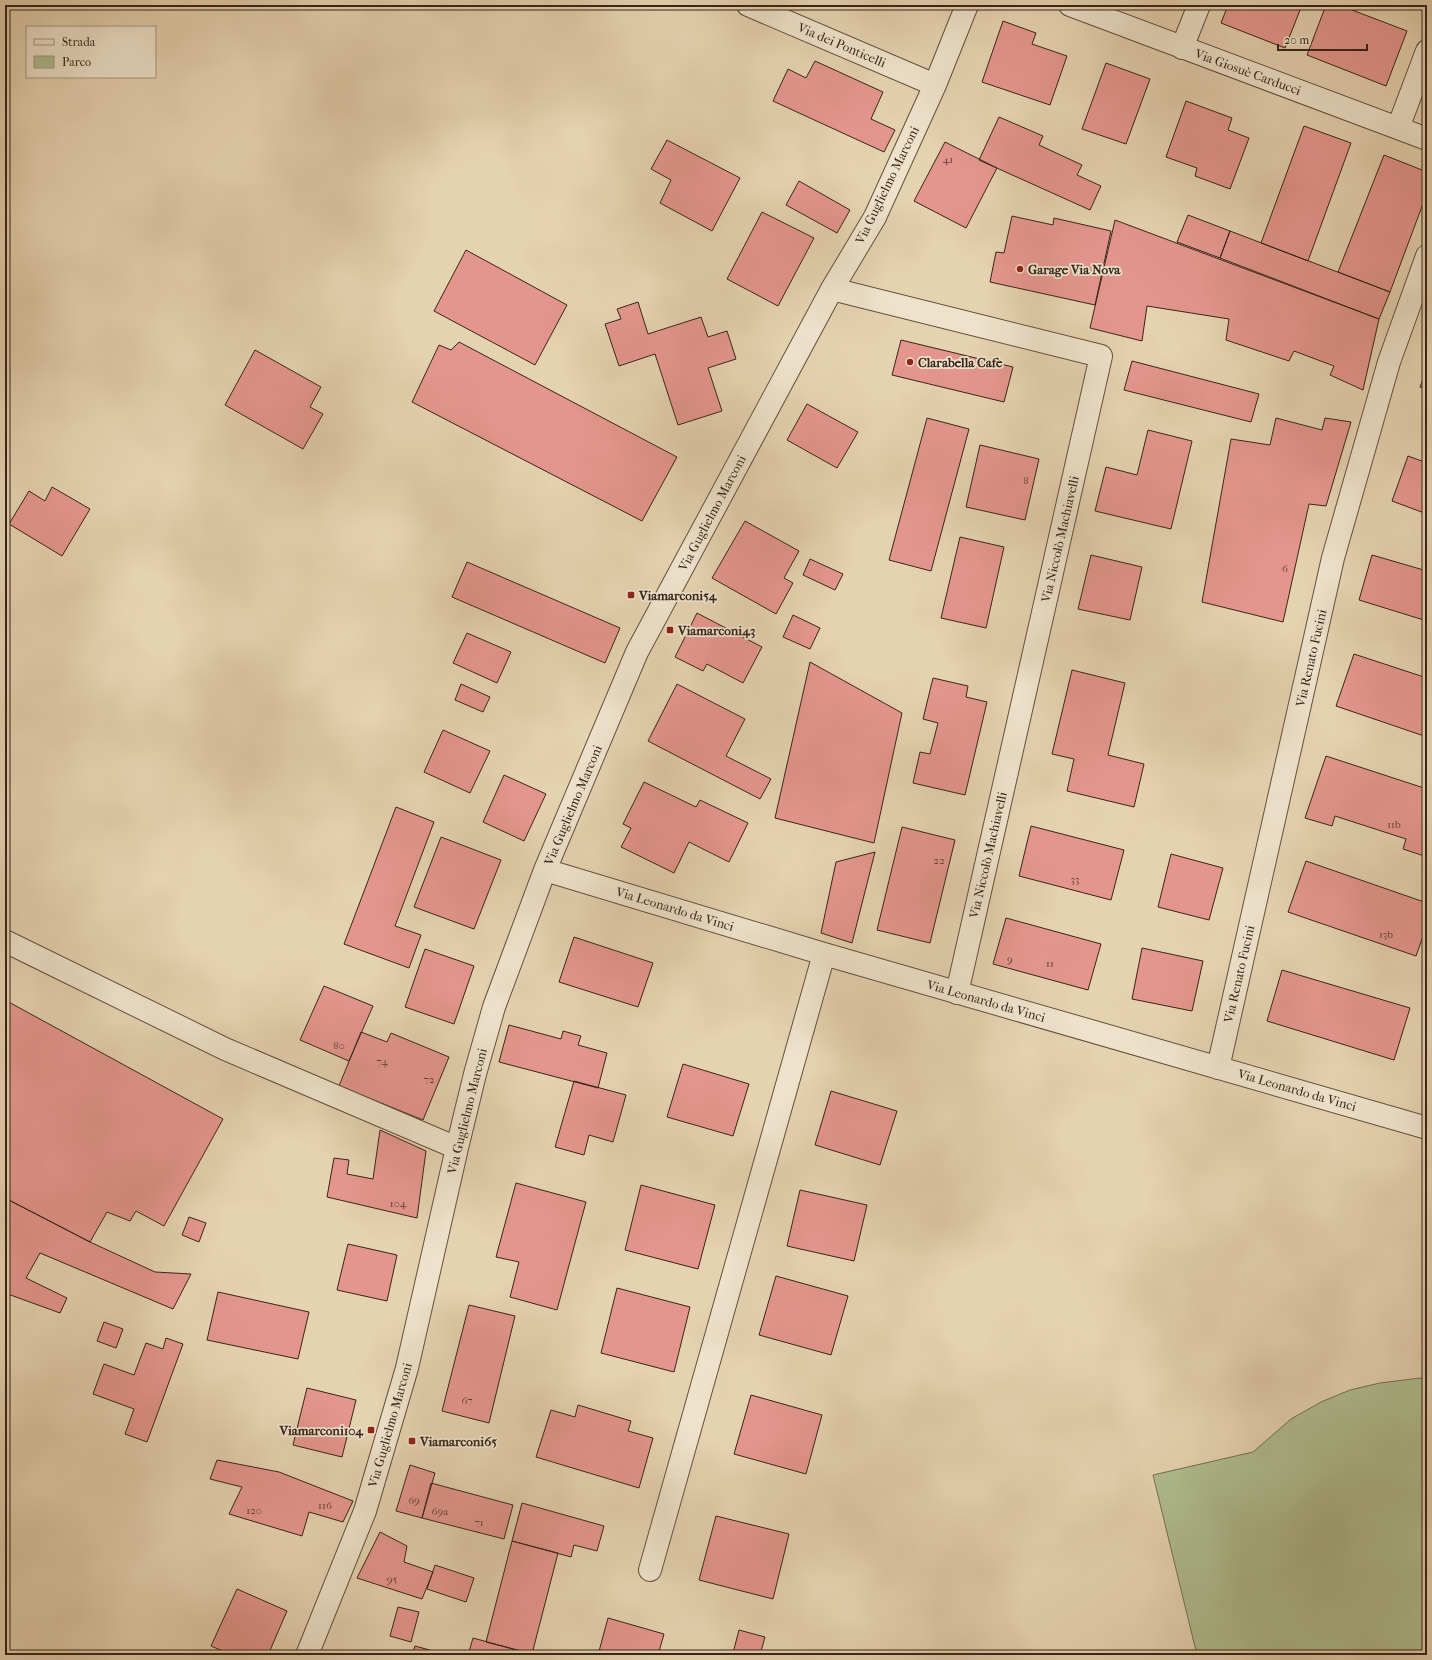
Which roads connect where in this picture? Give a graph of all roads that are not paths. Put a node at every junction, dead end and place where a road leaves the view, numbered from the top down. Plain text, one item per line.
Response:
1 (748, 5) edge
2 (967, 5) edge
3 (1070, 5) edge
4 (1199, 5) edge
5 (1182, 48) junction
6 (1427, 51) edge
7 (935, 85) junction
8 (1398, 128) junction
9 (1427, 139) edge
10 (1427, 256) edge
11 (832, 289) junction
12 (545, 870) junction
13 (5, 941) edge
14 (824, 954) junction
15 (957, 993) junction
16 (1218, 1068) junction
17 (1427, 1128) edge
18 (457, 1148) junction
19 (650, 1570) dead end
20 (307, 1655) edge

1 - 7 street, Via dei Ponticelli
2 - 7 street, Via Guglielmo Marconi
3 - 5 street, Via Giosuè Carducci
4 - 5 street
5 - 8 street, Via Giosuè Carducci
6 - 8 street
7 - 11 street, Via Guglielmo Marconi
8 - 9 street, Via Giosuè Carducci
10 - 16 street, Via Renato Fucini
11 - 12 street, Via Guglielmo Marconi
11 - 15 street, Via Niccolò Machiavelli
12 - 14 street, Via Leonardo da Vinci
12 - 18 street, Via Guglielmo Marconi
13 - 18 street
14 - 15 street, Via Leonardo da Vinci
14 - 19 street
15 - 16 street, Via Leonardo da Vinci
16 - 17 street, Via Leonardo da Vinci
18 - 20 street, Via Guglielmo Marconi

